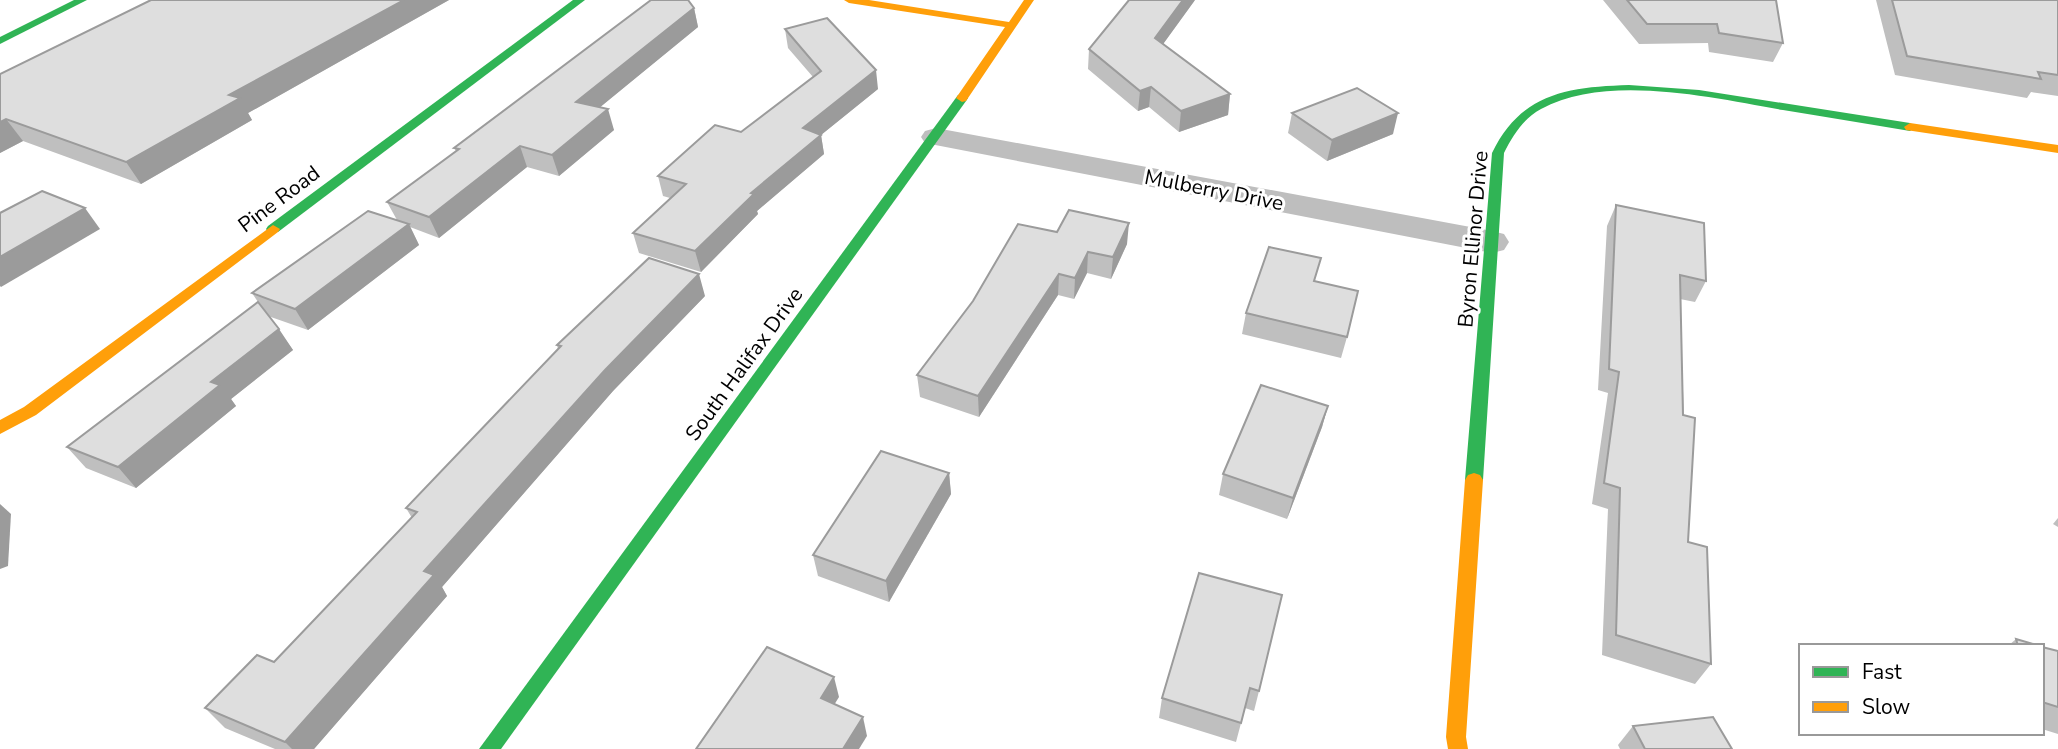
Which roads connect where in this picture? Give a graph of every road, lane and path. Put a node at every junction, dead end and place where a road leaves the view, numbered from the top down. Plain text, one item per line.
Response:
1 (82, 0) edge
2 (580, 0) edge
3 (849, 0) edge
4 (1029, 0) edge
5 (1010, 25) junction
6 (0, 41) edge
7 (936, 137) junction
8 (2058, 149) edge
9 (1492, 242) junction
10 (0, 428) edge
11 (489, 749) edge
12 (1458, 749) edge

1 - 6 street
2 - 10 street, Pine Road
3 - 5 street
4 - 5 street, South Halifax Drive
5 - 7 street, South Halifax Drive
7 - 9 street, Mulberry Drive
7 - 11 street, South Halifax Drive
8 - 9 street, Byron Ellinor Drive
9 - 12 street, Byron Ellinor Drive

